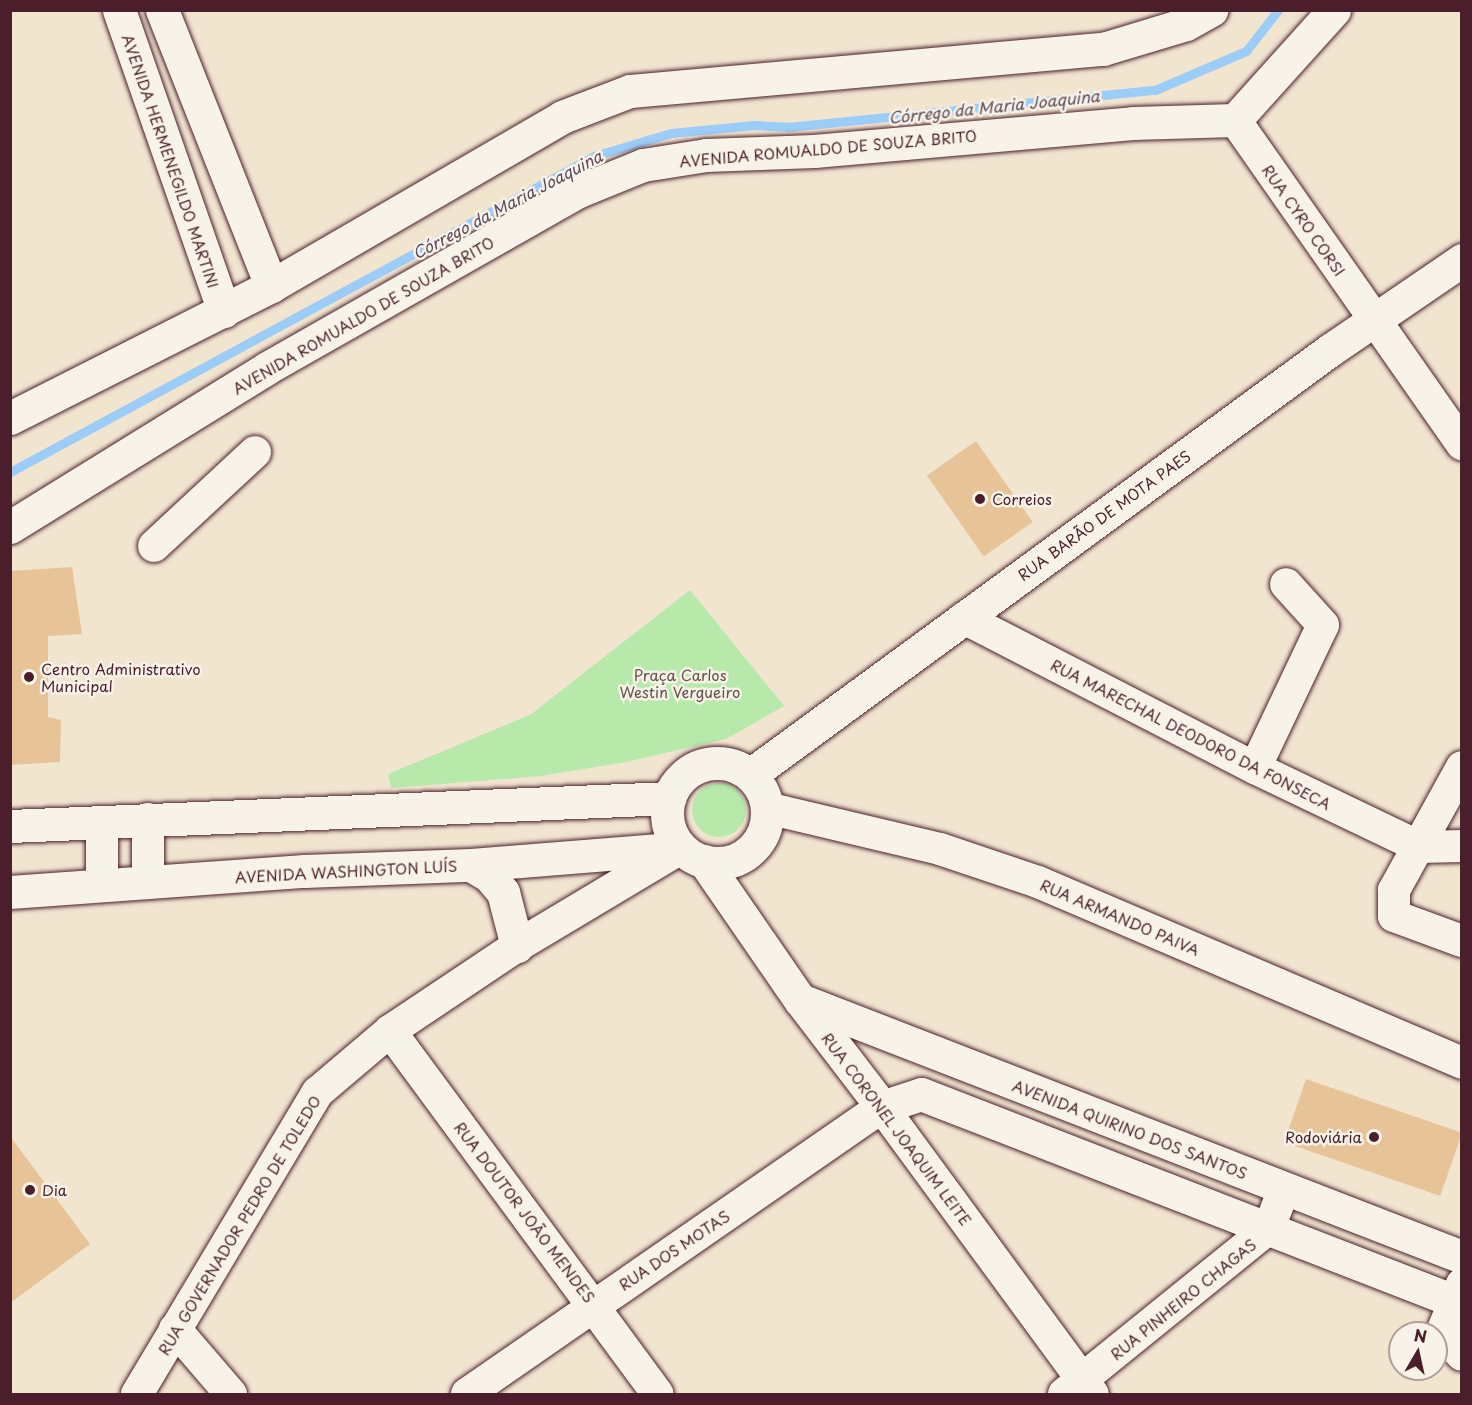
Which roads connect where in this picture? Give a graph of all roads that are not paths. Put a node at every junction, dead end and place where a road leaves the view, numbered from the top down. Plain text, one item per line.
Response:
1 (162, 10) edge
2 (1211, 10) edge
3 (1334, 10) edge
4 (122, 11) edge
5 (1235, 120) junction
6 (1461, 260) edge
7 (270, 286) junction
8 (224, 311) junction
9 (1373, 319) junction
10 (10, 418) edge
11 (1461, 444) edge
12 (255, 452) dead end
13 (10, 527) edge
14 (154, 546) dead end
15 (1287, 584) dead end
16 (964, 618) junction
17 (1461, 767) edge
18 (1256, 768) junction
19 (750, 775) junction
20 (669, 798) junction
21 (767, 808) junction
22 (148, 819) junction
23 (102, 822) junction
24 (10, 826) edge
25 (1461, 846) edge
26 (1420, 847) junction
27 (693, 854) junction
28 (471, 865) junction
29 (148, 883) junction
30 (102, 886) junction
31 (10, 891) edge
32 (1461, 941) edge
33 (517, 946) junction
34 (800, 1000) junction
35 (390, 1031) junction
36 (1461, 1063) edge
37 (882, 1107) junction
38 (1284, 1190) junction
39 (1269, 1228) junction
40 (1461, 1257) edge
41 (1459, 1297) edge
42 (593, 1305) junction
43 (175, 1329) junction
44 (1461, 1355) edge
45 (1080, 1390) edge
46 (137, 1395) edge
47 (231, 1395) edge
48 (467, 1395) edge
49 (658, 1395) edge

1 - 7 main road
2 - 7 main road
3 - 5 main road
4 - 8 main road, AVENIDA HERMENEGILDO MARTINI
5 - 9 street, RUA CYRO CORSI
5 - 13 main road, AVENIDA ROMUALDO DE SOUZA BRITO
6 - 9 main road, RUA BARÃO DE MOTA PAES
7 - 8 main road
8 - 10 main road
9 - 11 street, RUA CYRO CORSI
9 - 16 main road, RUA BARÃO DE MOTA PAES
12 - 14 street
15 - 18 street
16 - 18 street, RUA MARECHAL DEODORO DA FONSECA
16 - 19 main road, RUA BARÃO DE MOTA PAES
17 - 26 street
18 - 26 street, RUA MARECHAL DEODORO DA FONSECA
19 - 20 main road
19 - 21 main road
20 - 22 main road
20 - 27 main road
21 - 27 main road
21 - 36 street, RUA ARMANDO PAIVA
22 - 23 main road
22 - 29 street
23 - 24 main road
23 - 30 street
25 - 26 street
26 - 32 street
27 - 28 main road, AVENIDA WASHINGTON LUÍS
27 - 33 street, RUA GOVERNADOR PEDRO DE TOLEDO
27 - 34 main road, RUA CORONEL JOAQUIM LEITE
28 - 29 main road, AVENIDA WASHINGTON LUÍS
28 - 33 main road
29 - 30 main road, AVENIDA WASHINGTON LUÍS
30 - 31 main road, AVENIDA WASHINGTON LUÍS
33 - 35 street, RUA GOVERNADOR PEDRO DE TOLEDO
34 - 37 main road, RUA CORONEL JOAQUIM LEITE
34 - 38 main road, AVENIDA QUIRINO DOS SANTOS
35 - 42 street, RUA DOUTOR JOÃO MENDES
35 - 43 street, RUA GOVERNADOR PEDRO DE TOLEDO
37 - 39 main road
37 - 42 street, RUA DOS MOTAS
37 - 45 street, RUA CORONEL JOAQUIM LEITE
38 - 39 street, RUA PINHEIRO CHAGAS
38 - 40 main road, AVENIDA QUIRINO DOS SANTOS
39 - 41 main road
39 - 45 street, RUA PINHEIRO CHAGAS
41 - 44 street
42 - 48 street, RUA DOS MOTAS
42 - 49 street, RUA DOUTOR JOÃO MENDES
43 - 46 street, RUA GOVERNADOR PEDRO DE TOLEDO
43 - 47 street

